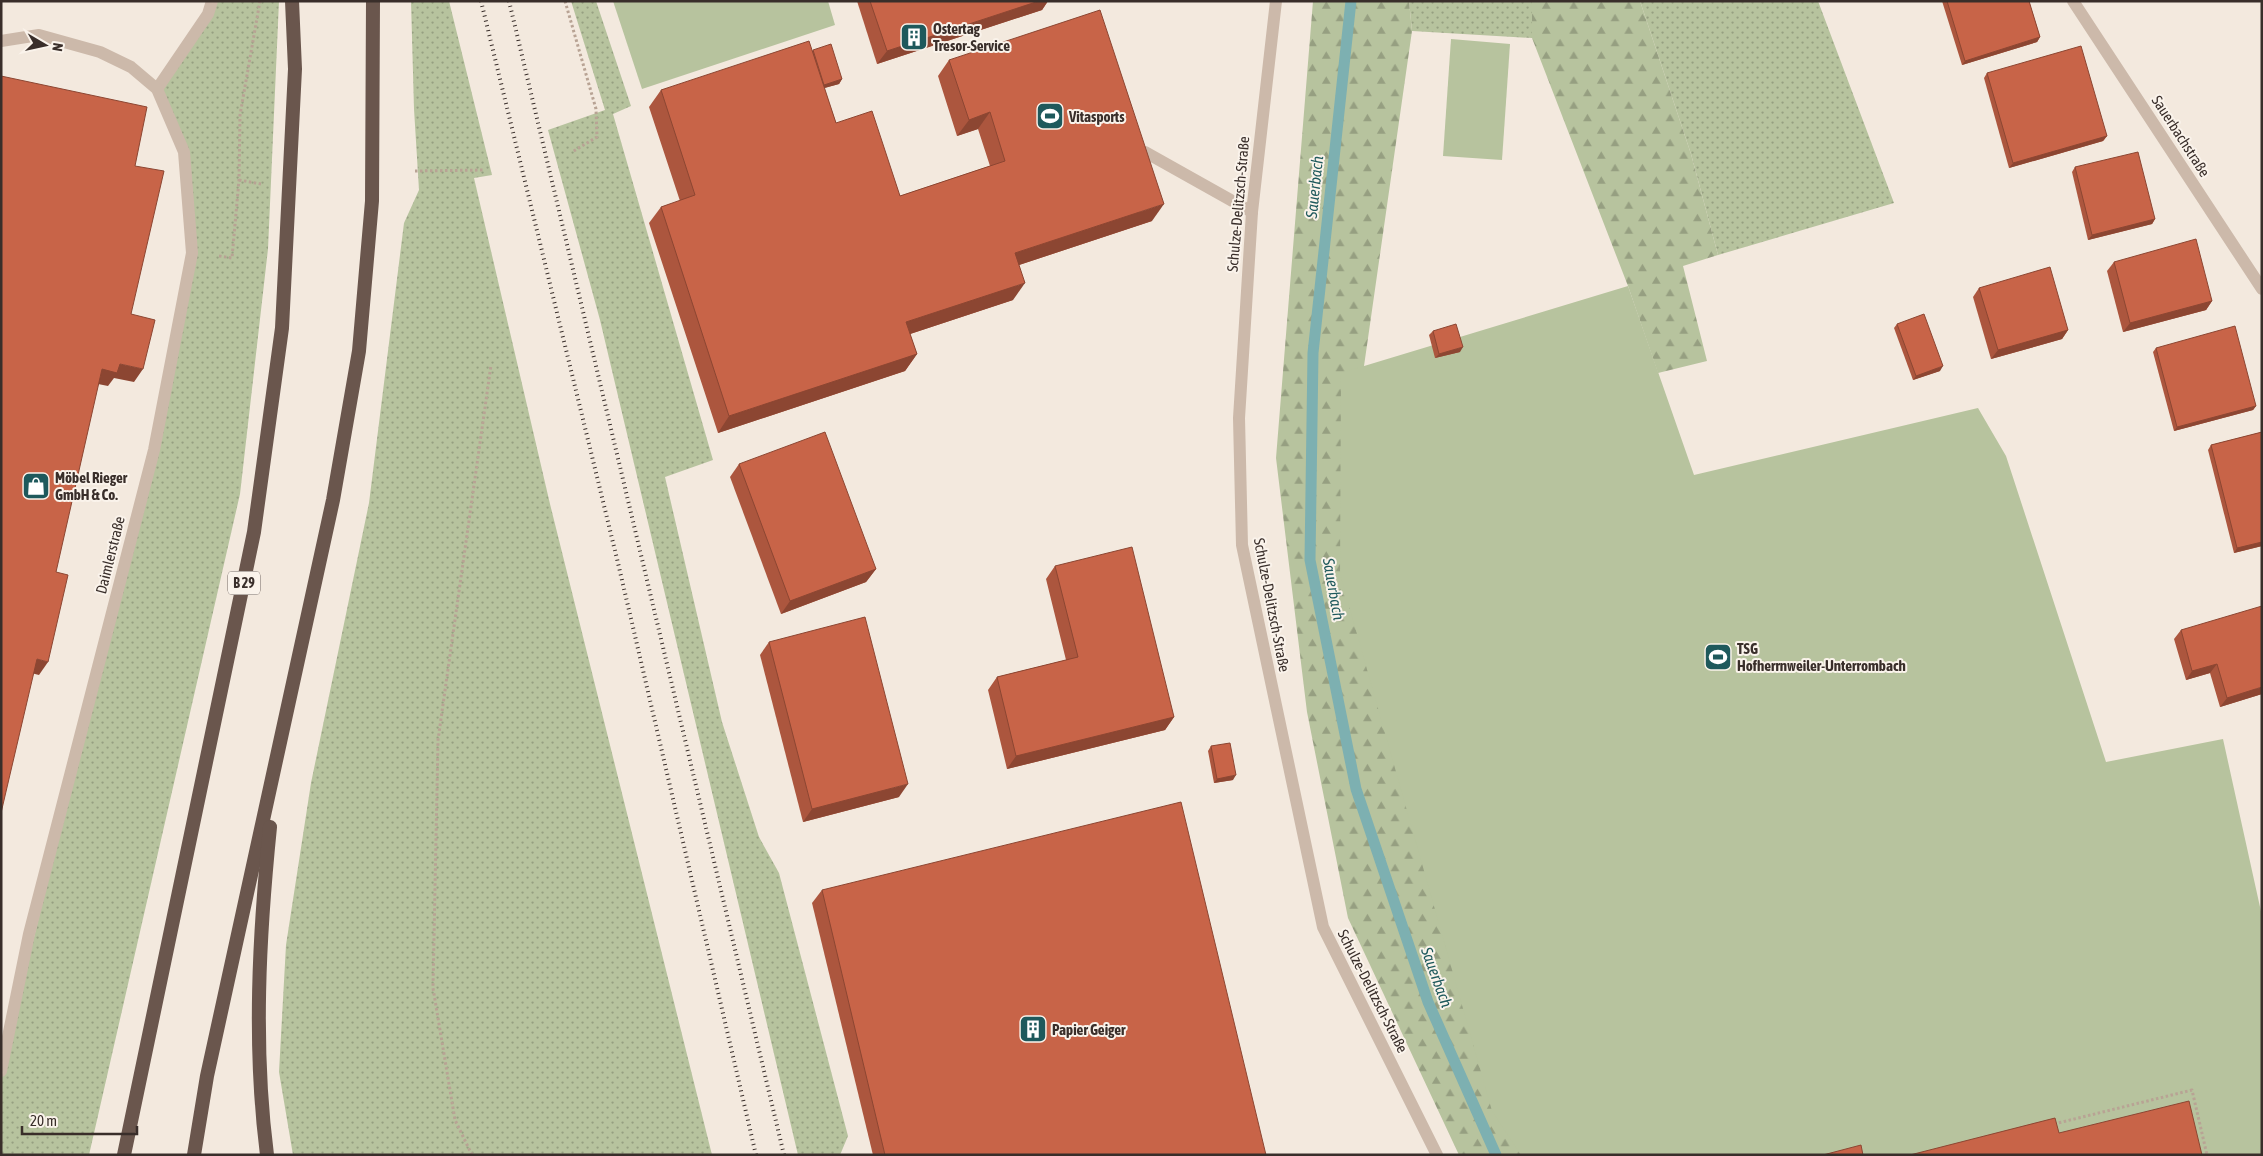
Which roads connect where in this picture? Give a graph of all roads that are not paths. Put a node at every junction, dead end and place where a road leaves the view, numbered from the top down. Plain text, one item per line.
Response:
1 (212, 1) edge
2 (292, 1) edge
3 (374, 1) edge
4 (1276, 1) edge
5 (2073, 1) edge
6 (1, 41) edge
7 (157, 89) junction
8 (1145, 152) edge
9 (1252, 212) junction
10 (2262, 290) edge
11 (276, 767) junction
12 (1, 1071) edge
13 (124, 1155) edge
14 (194, 1155) edge
15 (267, 1155) edge
16 (1437, 1155) edge

1 - 7 street
2 - 13 highway, B 29
3 - 11 highway
4 - 9 street, Schulze-Delitzsch-Straße
5 - 10 street, Sauerbachstraße
6 - 7 street
7 - 12 street, Daimlerstraße
8 - 9 street
9 - 16 street, Schulze-Delitzsch-Straße
11 - 14 highway
11 - 15 highway

